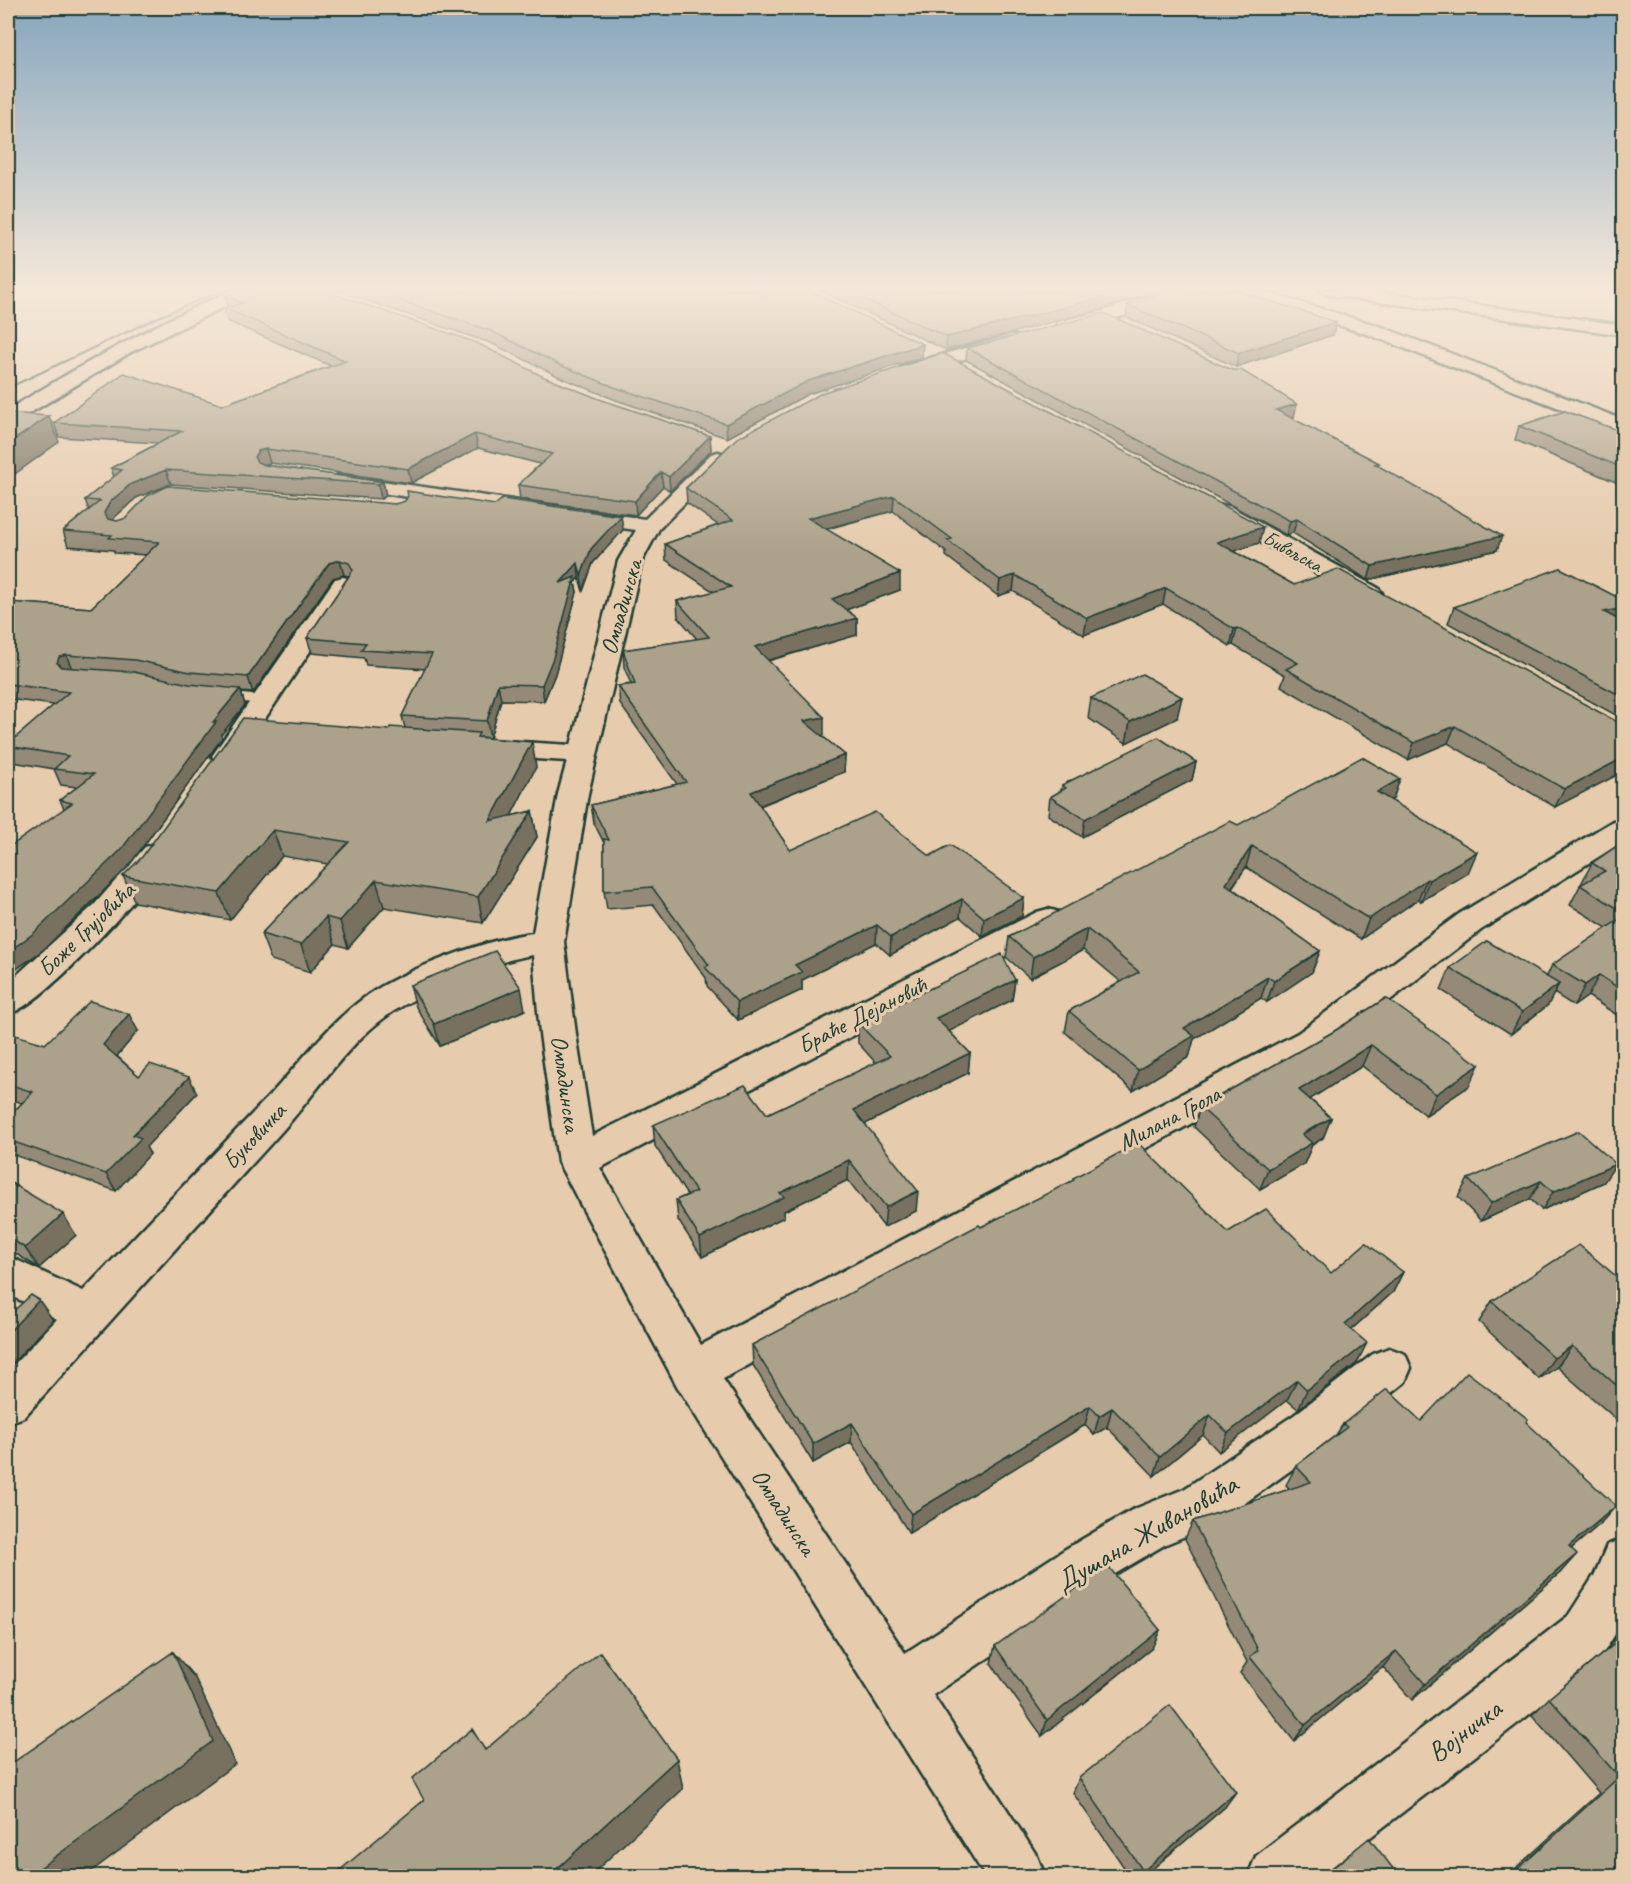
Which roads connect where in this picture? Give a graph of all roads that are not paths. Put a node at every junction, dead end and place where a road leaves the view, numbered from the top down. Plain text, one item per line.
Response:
1 (70, 378) edge
2 (1496, 378) edge
3 (8, 418) edge
4 (1623, 427) edge
5 (728, 441) dead end
6 (315, 477) edge
7 (461, 498) junction
8 (1205, 502) edge
9 (396, 509) edge
10 (650, 526) junction
11 (343, 584) edge
12 (1383, 600) edge
13 (207, 695) edge
14 (263, 700) junction
15 (242, 732) junction
16 (277, 735) edge
17 (462, 746) edge
18 (583, 754) junction
19 (209, 780) edge
20 (175, 828) edge
21 (1623, 828) edge
22 (1074, 906) edge
23 (548, 942) junction
24 (8, 1002) edge
25 (577, 1162) junction
26 (8, 1274) edge
27 (90, 1315) junction
28 (1389, 1368) dead end
29 (693, 1372) junction
30 (8, 1402) edge
31 (1623, 1562) edge
32 (898, 1688) junction
33 (1017, 1876) edge
34 (1276, 1876) edge

1 - 3 street
2 - 4 street
5 - 10 street, Омладинска
6 - 7 street
7 - 9 street
7 - 10 street
8 - 12 street, Бивољска
10 - 18 street, Омладинска
11 - 14 street
13 - 14 lane
14 - 15 street
15 - 16 street
15 - 19 street
17 - 18 street
18 - 23 street, Омладинска
20 - 24 street, Боже Грујовића
21 - 29 street, Милана Грола
22 - 25 street, Браће Дејановић
23 - 25 street, Омладинска
23 - 27 street, Буковичка
25 - 29 street, Омладинска
26 - 27 street
27 - 30 street, Буковичка
28 - 32 street, Душана Живановића
29 - 32 street, Омладинска
31 - 34 street, Војничка
32 - 33 street, Омладинска

